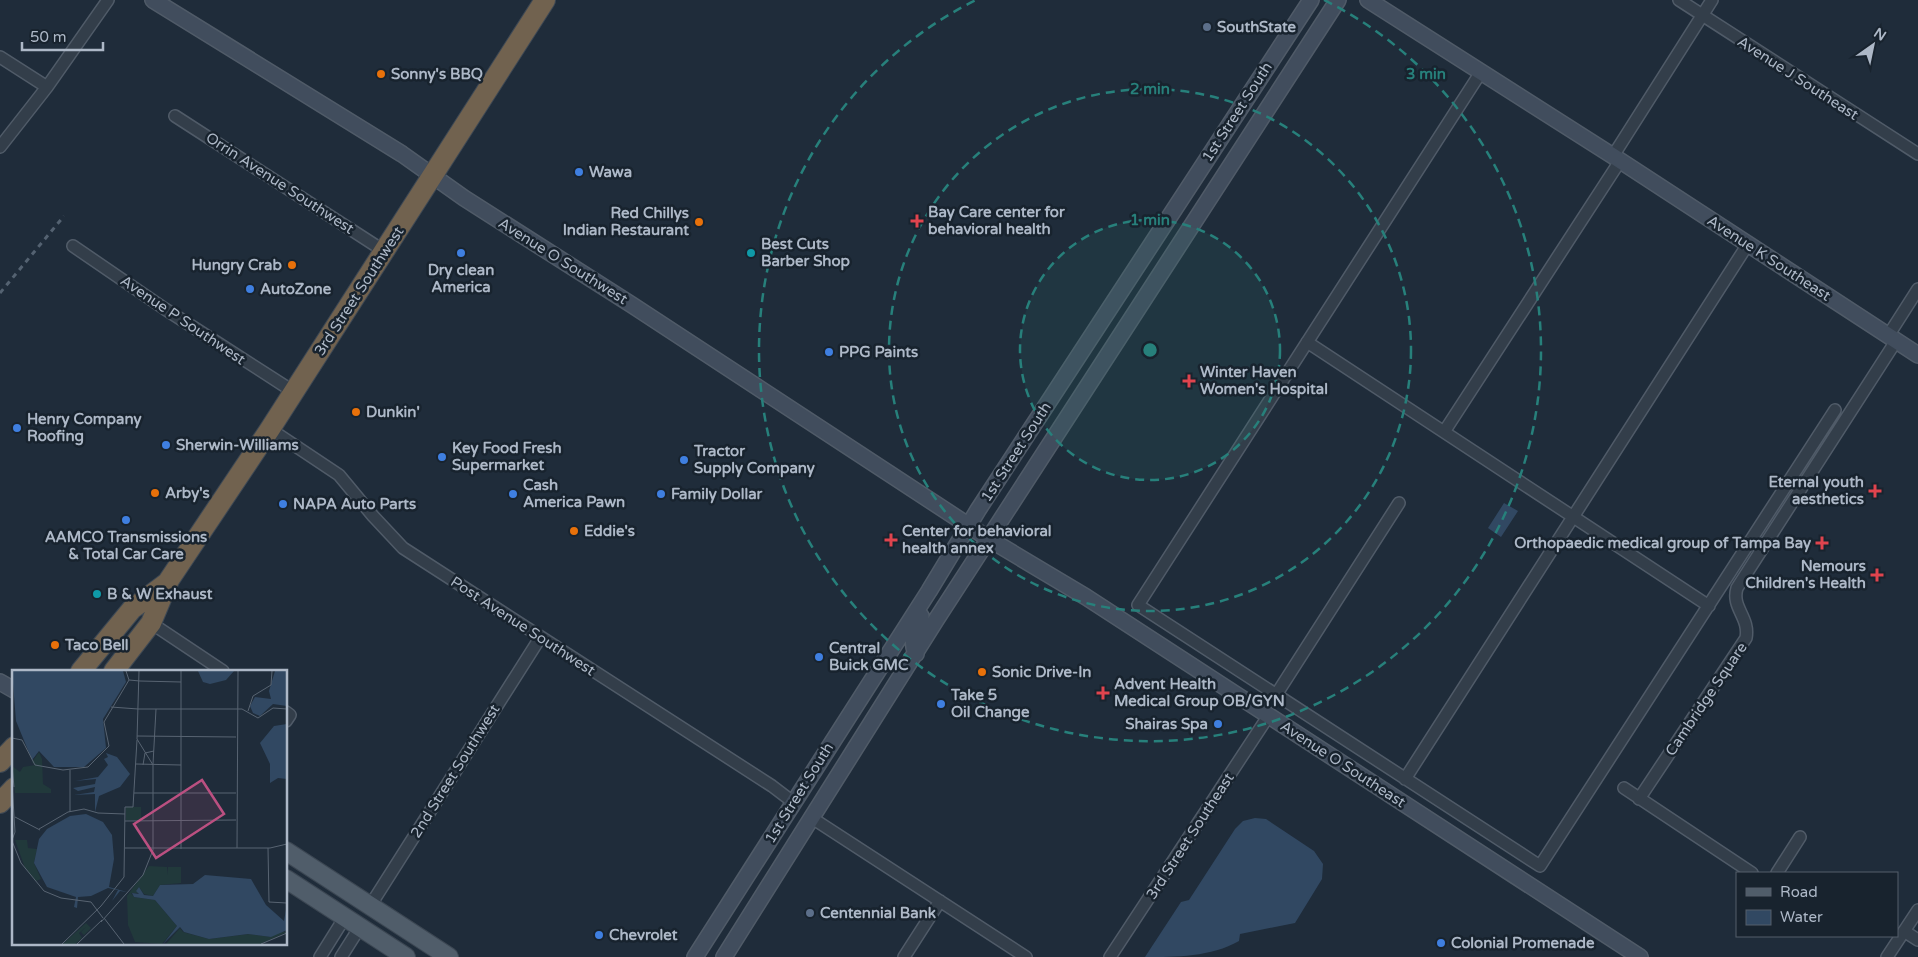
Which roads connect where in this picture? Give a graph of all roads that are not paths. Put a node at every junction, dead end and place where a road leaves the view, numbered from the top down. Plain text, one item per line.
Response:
1 (108, 0) edge
2 (153, 0) edge
3 (545, 0) edge
4 (1311, 0) edge
5 (1338, 0) edge
6 (1368, 0) edge
7 (1679, 0) edge
8 (1712, 0) edge
9 (1702, 16) junction
10 (0, 57) edge
11 (1481, 72) junction
12 (47, 87) junction
13 (175, 116) dead end
14 (0, 147) edge
15 (1918, 154) edge
16 (1616, 158) junction
17 (432, 176) junction
18 (1748, 244) junction
19 (73, 246) dead end
20 (384, 251) junction
21 (1918, 290) edge
22 (1892, 338) junction
23 (1307, 342) junction
24 (1918, 355) edge
25 (294, 392) junction
26 (1835, 410) dead end
27 (270, 429) junction
28 (1444, 432) junction
29 (1399, 503) dead end
30 (1572, 516) junction
31 (969, 526) junction
32 (989, 539) junction
33 (170, 580) junction
34 (929, 591) junction
35 (1709, 606) junction
36 (151, 623) junction
37 (540, 638) junction
38 (916, 654) junction
39 (82, 670) edge
40 (115, 670) edge
41 (222, 670) edge
42 (0, 682) edge
43 (12, 689) edge
44 (1276, 695) junction
45 (1269, 716) junction
46 (12, 749) edge
47 (0, 762) edge
48 (1404, 779) junction
49 (1624, 788) dead end
50 (12, 790) edge
51 (1639, 799) junction
52 (793, 802) junction
53 (0, 803) edge
54 (812, 818) junction
55 (1800, 837) dead end
56 (288, 852) edge
57 (1750, 872) edge
58 (1778, 872) edge
59 (288, 880) edge
60 (940, 902) junction
61 (370, 906) junction
62 (1918, 910) edge
63 (345, 917) junction
64 (360, 927) junction
65 (1904, 931) junction
66 (1918, 940) edge
67 (320, 957) edge
68 (341, 957) edge
69 (406, 957) edge
70 (449, 957) edge
71 (695, 957) edge
72 (724, 957) edge
73 (904, 957) edge
74 (1026, 957) edge
75 (1110, 957) edge
76 (1640, 957) edge
77 (1887, 957) edge

1 - 12 street
2 - 17 street, Avenue O Southwest
3 - 17 highway, 3rd Street Southwest
4 - 31 street, 1st Street South
5 - 32 street, 1st Street South
6 - 11 street, Avenue K Southeast
7 - 9 street, Avenue J Southeast
8 - 9 street
9 - 15 street, Avenue J Southeast
9 - 16 street
10 - 12 street
11 - 16 street, Avenue K Southeast
11 - 23 street
12 - 14 street
13 - 20 street, Orrin Avenue Southwest
16 - 18 street, Avenue K Southeast
16 - 28 street
17 - 20 highway, 3rd Street Southwest
17 - 31 street, Avenue O Southwest
18 - 22 street, Avenue K Southeast
18 - 30 street
19 - 25 street, Avenue P Southwest
20 - 25 highway, 3rd Street Southwest
21 - 22 street, Cambridge Square
22 - 24 street, Avenue K Southeast
22 - 51 street, Cambridge Square
23 - 28 street
23 - 44 street
25 - 27 highway, 3rd Street Southwest
26 - 35 street
27 - 33 highway, 3rd Street Southwest
27 - 37 street, Post Avenue Southwest
28 - 30 street
29 - 44 street
30 - 35 street
30 - 48 street
31 - 32 street, Avenue O Southeast
31 - 34 street, 1st Street South
32 - 38 street, 1st Street South
32 - 45 street, Avenue O Southeast
33 - 36 highway, 3rd Street Southwest
33 - 39 highway, 3rd Street Southwest
34 - 38 street
34 - 52 street, 1st Street South
35 - 48 street
36 - 40 highway, 3rd Street Southwest
36 - 41 street
37 - 52 street, Post Avenue Southwest
37 - 61 street, 2nd Street Southwest
38 - 54 street, 1st Street South
42 - 43 street
44 - 48 street
45 - 75 street, 3rd Street Southeast
45 - 76 street, Avenue O Southeast
46 - 47 highway
49 - 51 street
50 - 53 highway
51 - 57 street
52 - 71 street, 1st Street South
54 - 60 street
54 - 72 street, 1st Street South
55 - 58 street
56 - 61 main road
59 - 63 main road
60 - 73 street
60 - 74 street
61 - 70 main road
62 - 65 street
63 - 64 main road
63 - 67 street
64 - 68 street
64 - 69 main road
65 - 66 street
65 - 77 street

